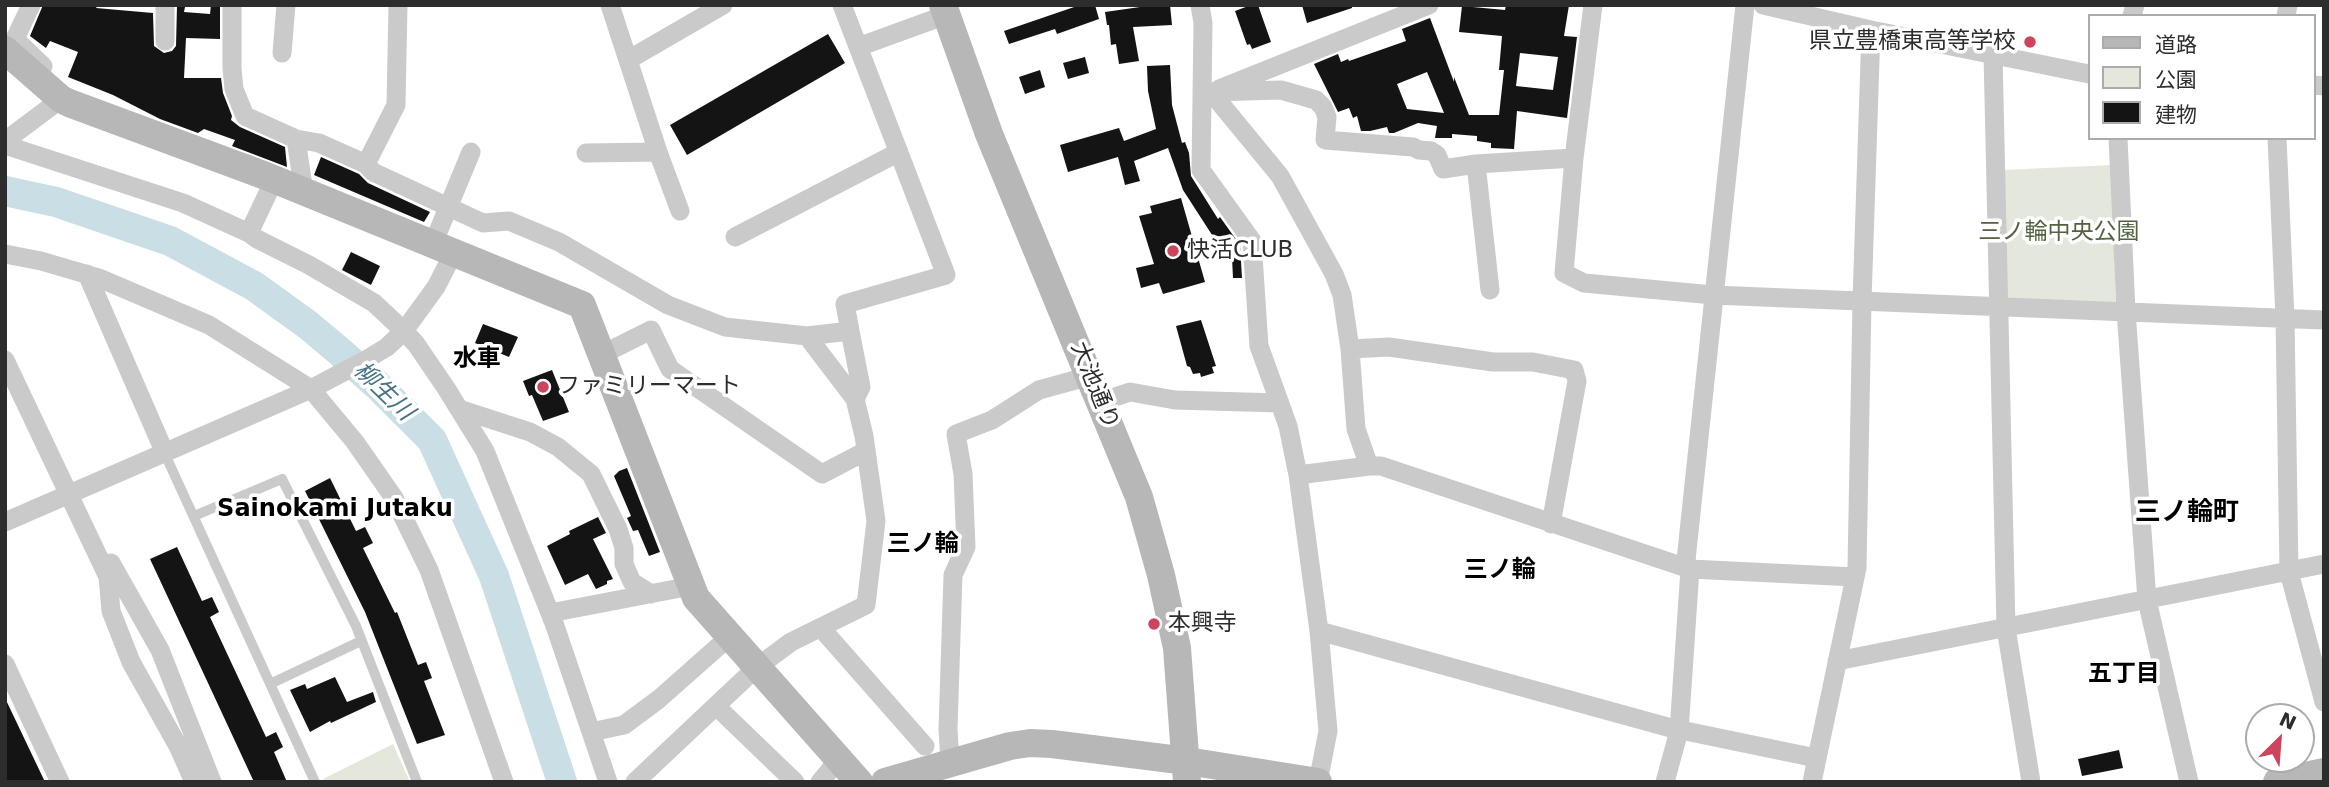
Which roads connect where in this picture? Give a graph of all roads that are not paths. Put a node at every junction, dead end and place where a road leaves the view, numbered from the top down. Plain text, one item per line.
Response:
1 (30, 5) edge
2 (165, 5) edge
3 (232, 5) edge
4 (286, 5) edge
5 (398, 5) edge
6 (610, 5) edge
7 (723, 5) edge
8 (842, 5) edge
9 (1200, 5) edge
10 (1429, 5) edge
11 (1594, 5) edge
12 (1745, 5) edge
13 (1763, 5) edge
14 (944, 10) edge
15 (1871, 30) junction
16 (165, 41) dead end
17 (858, 47) junction
18 (5, 50) edge
19 (282, 53) dead end
20 (1993, 54) junction
21 (628, 60) junction
22 (2088, 74) edge
23 (38, 78) junction
24 (1206, 87) junction
25 (61, 99) junction
26 (296, 139) junction
27 (2118, 140) edge
28 (2277, 140) edge
29 (5, 143) edge
30 (471, 152) dead end
31 (658, 152) junction
32 (899, 152) junction
33 (586, 153) dead end
34 (1574, 158) junction
35 (366, 164) junction
36 (1476, 164) junction
37 (274, 180) junction
38 (304, 193) junction
39 (450, 207) junction
40 (680, 211) dead end
41 (249, 233) junction
42 (736, 237) dead end
43 (443, 248) junction
44 (5, 254) edge
45 (87, 274) junction
46 (1490, 290) dead end
47 (1713, 295) junction
48 (1862, 301) junction
49 (1998, 305) junction
50 (2126, 311) junction
51 (2285, 318) junction
52 (2324, 320) edge
53 (850, 331) junction
54 (402, 332) junction
55 (807, 336) junction
56 (1350, 349) junction
57 (601, 355) junction
58 (7, 367) edge
59 (1090, 376) junction
60 (319, 384) junction
61 (855, 399) junction
62 (1100, 402) junction
63 (1279, 403) junction
64 (459, 409) junction
65 (866, 450) junction
66 (164, 451) junction
67 (1369, 466) junction
68 (1298, 475) junction
69 (72, 491) junction
70 (194, 516) junction
71 (5, 522) edge
72 (1551, 524) junction
73 (2324, 564) edge
74 (1690, 569) junction
75 (2288, 572) junction
76 (1855, 577) junction
77 (691, 586) junction
78 (651, 594) junction
79 (2147, 600) junction
80 (550, 613) junction
81 (821, 628) junction
82 (2006, 628) junction
83 (1319, 631) junction
84 (729, 637) junction
85 (361, 641) junction
86 (1838, 661) junction
87 (755, 668) junction
88 (7, 671) edge
89 (270, 684) junction
90 (2324, 702) edge
91 (716, 706) junction
92 (1679, 731) junction
93 (591, 732) junction
94 (1816, 758) junction
95 (839, 759) junction
96 (922, 769) edge
97 (1187, 771) edge
98 (2324, 772) edge
99 (60, 782) edge
100 (194, 782) edge
101 (212, 782) edge
102 (315, 782) edge
103 (417, 782) edge
104 (504, 782) edge
105 (608, 782) edge
106 (635, 782) edge
107 (795, 782) edge
108 (820, 782) edge
109 (859, 782) edge
110 (1318, 782) edge
111 (1665, 782) edge
112 (1812, 782) edge
113 (2031, 782) edge
114 (2189, 782) edge
115 (2277, 782) edge

1 - 23 street
2 - 16 street
3 - 26 street
4 - 19 street
5 - 35 street
6 - 21 street
7 - 21 street
8 - 17 street
9 - 24 street
10 - 24 street
11 - 34 street
12 - 47 street
13 - 15 street
14 - 17 street
14 - 59 street, 大池通り
15 - 20 street
15 - 48 street
17 - 32 street
18 - 23 street
20 - 22 street
20 - 49 street
21 - 31 street
23 - 25 street
24 - 36 street
24 - 56 street
24 - 63 street
25 - 29 street
25 - 37 street
26 - 35 street
26 - 38 street
27 - 50 street
28 - 51 street
29 - 41 street
30 - 39 street
31 - 33 street
31 - 40 street
32 - 42 street
32 - 53 street
34 - 36 street
34 - 47 street
35 - 39 street
36 - 46 street
37 - 38 street
37 - 41 street
38 - 43 street
39 - 43 street
39 - 55 street
41 - 54 street
43 - 54 street
43 - 57 street
44 - 45 street
45 - 60 street
45 - 66 street
47 - 48 street
47 - 74 street
48 - 49 street
48 - 76 street
49 - 50 street
49 - 82 street
50 - 51 street
50 - 79 street
51 - 52 street
51 - 75 street
53 - 55 street
53 - 61 street
54 - 60 street
54 - 64 street
55 - 61 street
56 - 67 street
56 - 72 street
57 - 65 street
57 - 77 street
58 - 69 street
59 - 62 street, 大池通り
59 - 96 street
60 - 66 street
60 - 104 street
61 - 65 street
62 - 63 street
62 - 97 street, 大池通り
63 - 68 street
64 - 78 street
64 - 80 street
65 - 81 street
66 - 69 street
66 - 70 lane
67 - 68 street
67 - 72 street
68 - 83 street
69 - 71 street
69 - 100 street
69 - 101 street
70 - 85 lane
70 - 89 lane
72 - 74 street
73 - 75 street
74 - 76 street
74 - 92 street
75 - 79 street
75 - 90 street
76 - 86 street
77 - 78 street
77 - 84 street
78 - 80 street
79 - 82 street
79 - 114 street
80 - 93 street
81 - 87 street
81 - 96 street
82 - 86 street
82 - 113 street
83 - 92 street
83 - 110 street
84 - 87 street
84 - 93 street
85 - 89 lane
85 - 103 lane
86 - 94 street
87 - 91 street
87 - 95 street
88 - 99 street
89 - 102 lane
91 - 106 street
91 - 107 street
92 - 94 street
92 - 111 street
93 - 105 street
94 - 112 street
95 - 108 street
95 - 109 street
96 - 97 street
97 - 110 street
98 - 115 street

